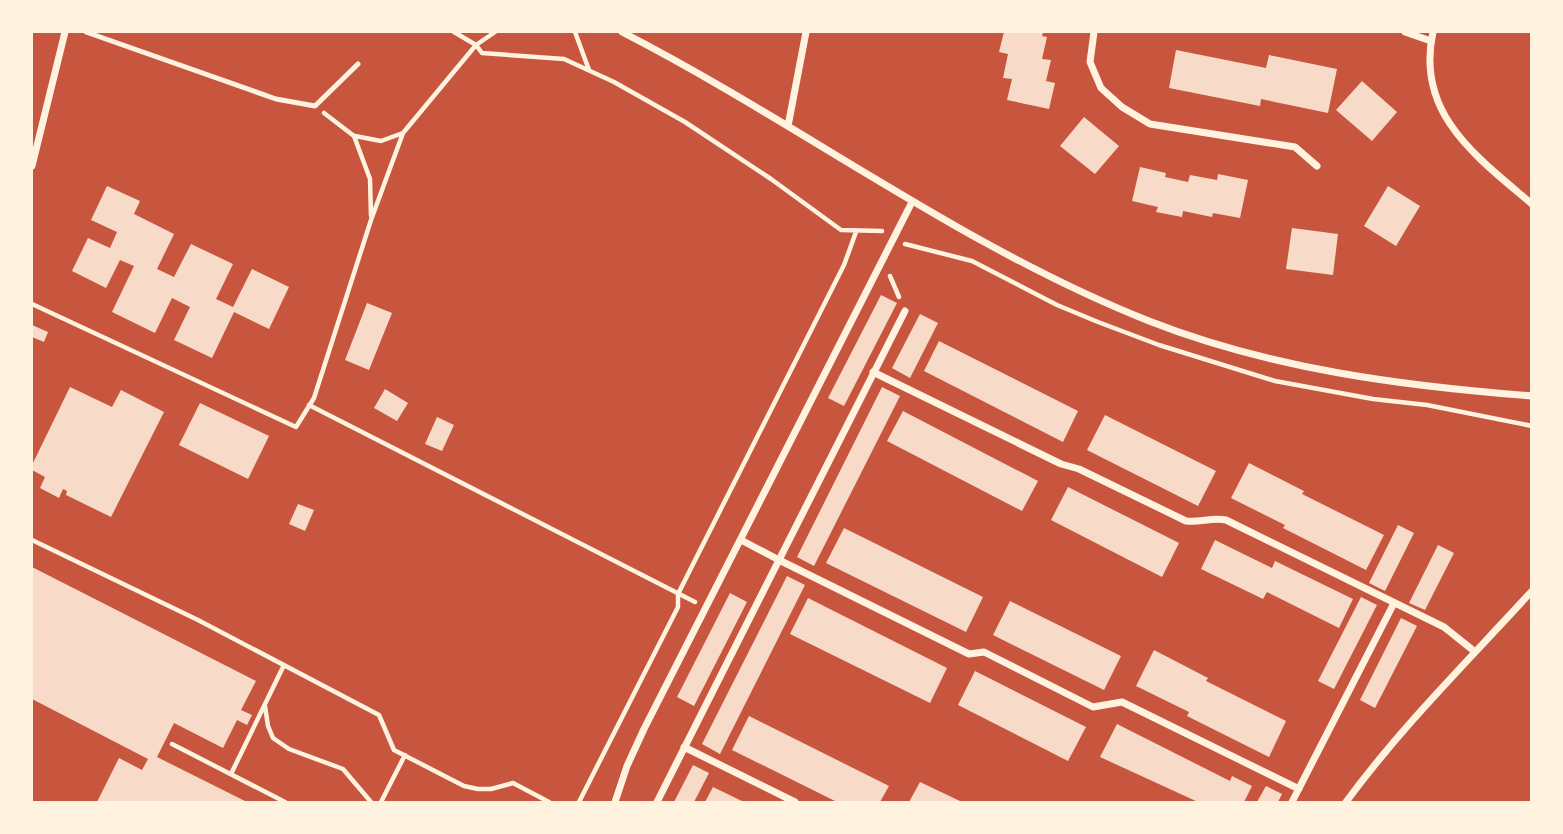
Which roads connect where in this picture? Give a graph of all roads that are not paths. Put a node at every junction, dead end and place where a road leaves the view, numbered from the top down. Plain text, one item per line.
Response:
1 (65, 32) edge
2 (86, 32) edge
3 (622, 32) edge
4 (806, 32) edge
5 (1094, 32) edge
6 (1405, 32) edge
7 (1433, 32) edge
8 (1431, 41) junction
9 (358, 64) dead end
10 (788, 126) junction
11 (32, 166) edge
12 (1317, 166) dead end
13 (912, 202) junction
14 (1531, 204) edge
15 (905, 311) road end
16 (873, 372) junction
17 (1531, 396) edge
18 (741, 540) junction
19 (779, 560) junction
20 (1531, 591) edge
21 (1394, 603) junction
22 (1474, 651) junction
23 (684, 747) junction
24 (1299, 789) junction
25 (615, 802) edge
26 (657, 803) edge
27 (795, 803) edge
28 (1292, 803) edge
29 (1346, 803) edge

1 - 11 street
2 - 9 lane
3 - 10 street
4 - 10 street
5 - 12 street
6 - 8 street
7 - 8 street
8 - 14 street
10 - 13 street
13 - 17 street
13 - 18 street
15 - 16 street
16 - 19 street
16 - 21 street
18 - 19 street
18 - 25 street
19 - 23 street
19 - 24 street
20 - 22 street
21 - 22 street
21 - 24 street
22 - 29 street
23 - 26 street
23 - 27 street
24 - 28 street

